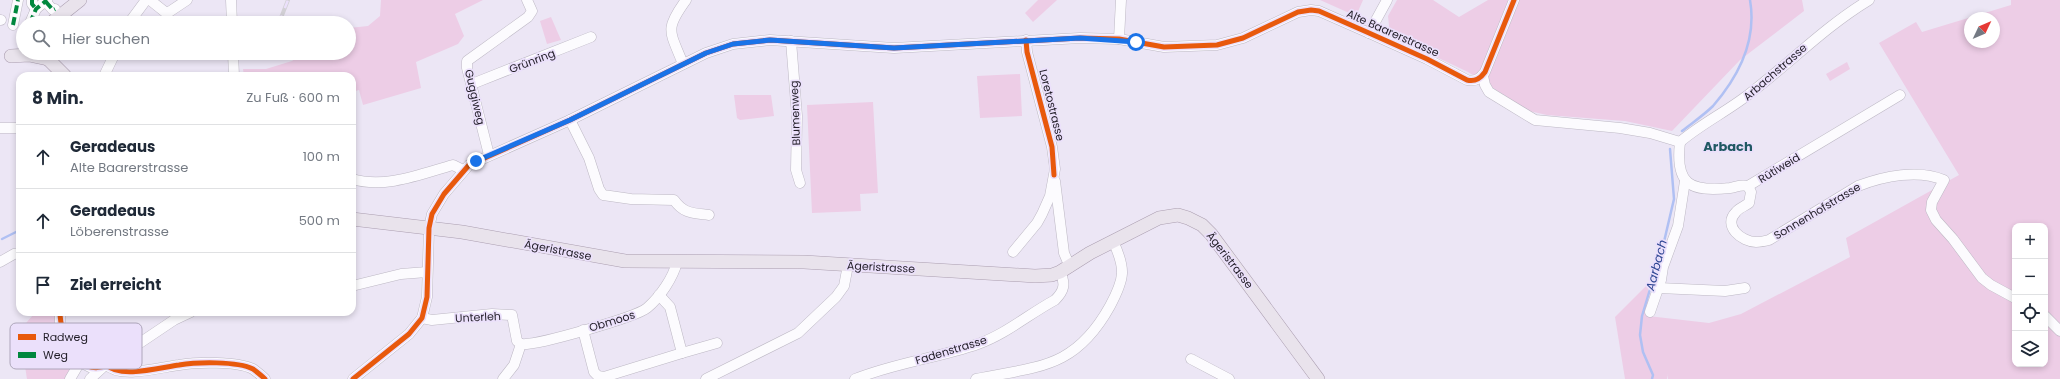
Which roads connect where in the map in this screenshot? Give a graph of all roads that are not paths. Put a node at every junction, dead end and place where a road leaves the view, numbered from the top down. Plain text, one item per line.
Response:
1 (18, 0) edge
2 (80, 0) edge
3 (146, 0) edge
4 (150, 0) edge
5 (187, 0) edge
6 (231, 0) edge
7 (527, 0) edge
8 (686, 0) edge
9 (1121, 0) edge
10 (1387, 0) edge
11 (1514, 0) edge
12 (1869, 0) edge
13 (46, 1) edge
14 (34, 5) edge
15 (32, 16) edge
16 (55, 16) edge
17 (59, 16) edge
18 (134, 16) edge
19 (232, 16) edge
20 (6, 22) edge
21 (16, 27) edge
22 (1369, 33) junction
23 (591, 37) dead end
24 (1026, 40) junction
25 (1119, 40) junction
26 (791, 41) junction
27 (16, 51) edge
28 (16, 57) edge
29 (5, 59) edge
30 (49, 60) edge
31 (111, 60) edge
32 (233, 60) edge
33 (683, 64) junction
34 (62, 72) edge
35 (106, 72) edge
36 (234, 72) edge
37 (1483, 76) junction
38 (472, 84) junction
39 (1900, 95) dead end
40 (570, 120) junction
41 (0, 128) edge
42 (16, 128) edge
43 (1680, 142) junction
44 (489, 155) junction
45 (463, 170) junction
46 (1054, 176) junction
47 (356, 180) edge
48 (1685, 182) junction
49 (800, 183) dead end
50 (1748, 186) junction
51 (709, 214) dead end
52 (356, 219) edge
53 (429, 228) junction
54 (1113, 241) junction
55 (1012, 252) dead end
56 (16, 254) edge
57 (0, 262) edge
58 (677, 262) junction
59 (848, 265) junction
60 (1065, 270) junction
61 (428, 272) junction
62 (356, 285) edge
63 (1659, 288) junction
64 (1745, 288) dead end
65 (659, 295) junction
66 (2012, 296) edge
67 (1650, 312) dead end
68 (182, 316) edge
69 (422, 318) junction
70 (2048, 319) edge
71 (583, 330) junction
72 (2060, 331) edge
73 (142, 342) edge
74 (717, 343) dead end
75 (521, 344) junction
76 (682, 353) junction
77 (1191, 359) dead end
78 (76, 369) edge
79 (102, 369) edge
80 (110, 369) edge
81 (70, 379) edge
82 (90, 379) edge
83 (265, 379) edge
84 (353, 379) edge
85 (503, 379) edge
86 (706, 379) edge
87 (855, 379) edge
88 (976, 379) edge
89 (1229, 379) edge
90 (1318, 379) edge

1 - 20 street
2 - 17 main road
3 - 18 street
4 - 5 street
6 - 19 street
7 - 38 street, Guggiweg
8 - 33 street
9 - 25 street
10 - 22 street
11 - 37 street
12 - 43 street, Arbachstrasse
13 - 14 street
13 - 16 street
14 - 15 street
20 - 21 street
22 - 25 street, Alte Baarerstrasse
22 - 37 street, Alte Baarerstrasse
23 - 38 street, Grünring
24 - 25 street, Alte Baarerstrasse
24 - 26 street, Alte Baarerstrasse
24 - 46 street, Loretostrasse
26 - 33 street, Alte Baarerstrasse
26 - 49 street, Blumenweg
27 - 29 main road
28 - 29 main road
30 - 34 main road
31 - 35 street
32 - 36 street
33 - 40 street, Alte Baarerstrasse
37 - 43 street
38 - 44 street, Guggiweg
39 - 50 street, Rütiweid
40 - 44 street, Alte Baarerstrasse
40 - 51 street
41 - 42 street
43 - 48 street
44 - 45 street, Alte Baarerstrasse
45 - 47 street
45 - 53 street, Alte Baarerstrasse
46 - 55 street, Loretostrasse
46 - 60 street, Loretostrasse
48 - 50 street, Rütiweid
48 - 63 street
50 - 66 street, Sonnenhofstrasse
52 - 53 main road, Ägeristrasse
53 - 58 main road, Ägeristrasse
53 - 61 street, Alte Baarerstrasse
54 - 60 main road, Ägeristrasse
54 - 88 street
54 - 90 main road, Ägeristrasse
56 - 57 street
58 - 59 main road, Ägeristrasse
58 - 65 street, Obmoos
59 - 60 main road, Ägeristrasse
59 - 86 street
60 - 87 street, Fadenstrasse
61 - 62 street
61 - 69 street, Alte Baarerstrasse
63 - 64 street
63 - 67 street
65 - 71 street, Obmoos
65 - 76 street
68 - 73 street
69 - 75 street, Unterleh
69 - 84 street
70 - 72 street
71 - 75 street, Obmoos
71 - 76 street
74 - 76 street
75 - 85 street
77 - 89 street
78 - 81 street
79 - 82 street
80 - 83 street

